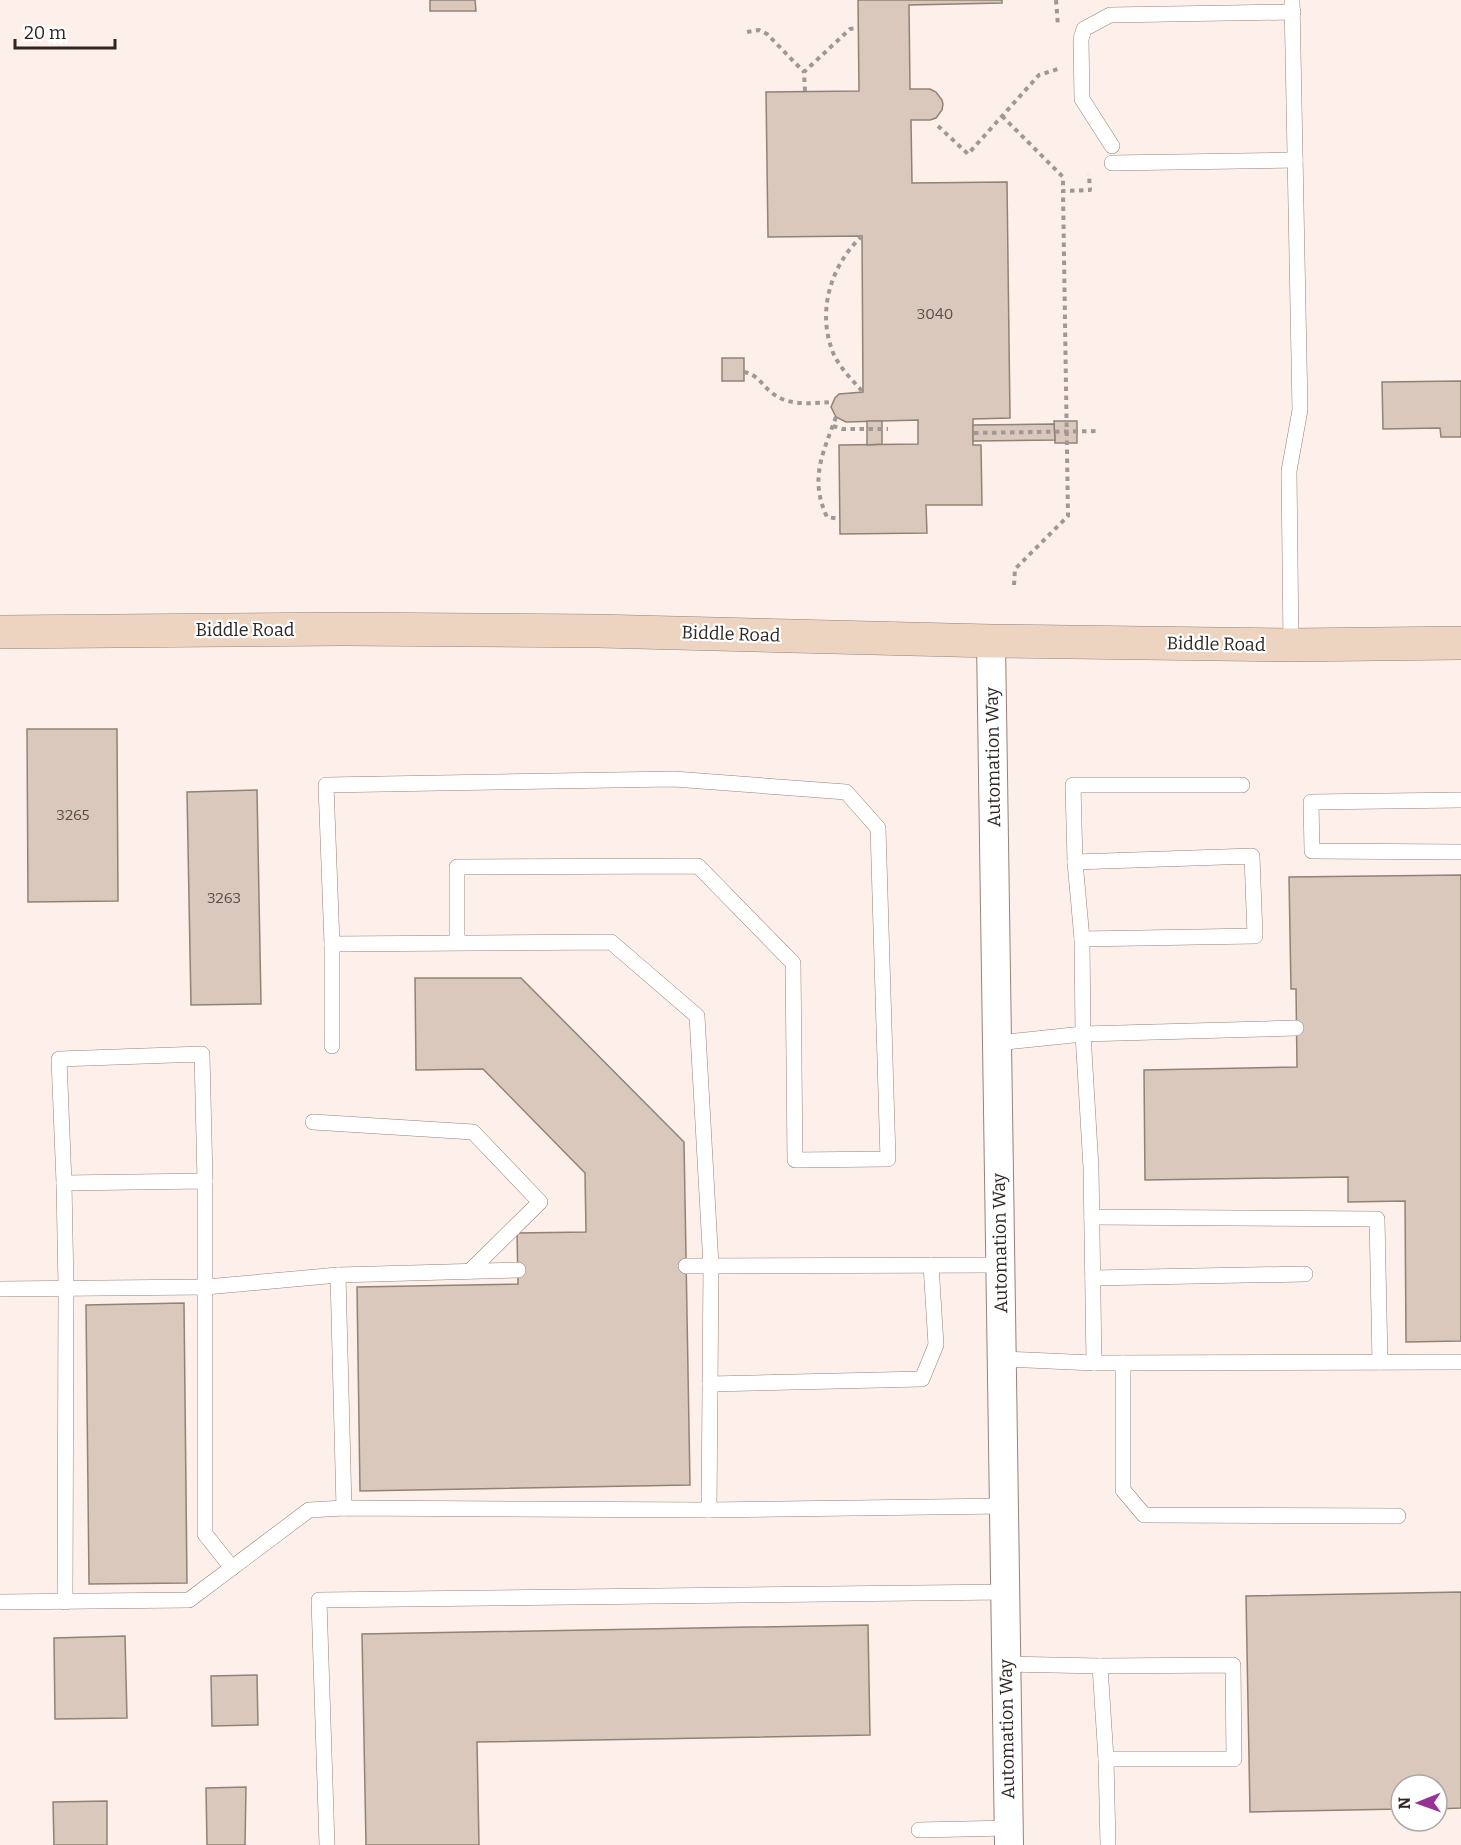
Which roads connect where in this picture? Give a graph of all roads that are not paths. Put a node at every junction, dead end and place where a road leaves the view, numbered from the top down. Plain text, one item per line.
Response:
1 (1293, 6) edge
2 (1112, 146) dead end
3 (1295, 160) junction
4 (1112, 163) dead end
5 (0, 632) edge
6 (991, 641) junction
7 (1461, 643) edge
8 (1291, 645) junction
9 (1242, 785) dead end
10 (1461, 800) edge
11 (1461, 852) edge
12 (1075, 862) junction
13 (1082, 939) junction
14 (457, 943) junction
15 (332, 944) junction
16 (1296, 1028) dead end
17 (1083, 1034) junction
18 (997, 1043) junction
19 (332, 1046) dead end
20 (313, 1122) dead end
21 (205, 1181) junction
22 (64, 1183) junction
23 (1092, 1217) junction
24 (931, 1265) junction
25 (1000, 1265) junction
26 (686, 1266) dead end
27 (711, 1266) junction
28 (518, 1270) dead end
29 (470, 1271) junction
30 (1305, 1274) dead end
31 (338, 1275) junction
32 (1093, 1278) junction
33 (66, 1287) junction
34 (206, 1287) junction
35 (0, 1289) edge
36 (1002, 1359) junction
37 (1380, 1362) junction
38 (1461, 1362) edge
39 (1094, 1363) junction
40 (1123, 1363) junction
41 (710, 1384) junction
42 (1004, 1506) junction
43 (344, 1508) junction
44 (708, 1510) junction
45 (1398, 1516) dead end
46 (232, 1568) junction
47 (1006, 1592) junction
48 (0, 1602) edge
49 (65, 1602) junction
50 (1006, 1664) junction
51 (1100, 1666) junction
52 (1106, 1759) junction
53 (919, 1830) dead end
54 (1009, 1837) edge
55 (327, 1845) edge
56 (1108, 1845) edge

1 - 2 lane
1 - 3 lane
3 - 4 lane
3 - 8 lane
5 - 6 main road, Biddle Road
6 - 8 main road, Biddle Road
6 - 18 street, Automation Way
7 - 8 main road, Biddle Road
9 - 12 lane
10 - 11 lane
12 - 13 lane
12 - 13 lane
13 - 17 lane
14 - 15 lane
14 - 15 lane
14 - 27 lane
15 - 19 lane
16 - 17 lane
17 - 18 lane
17 - 23 lane
18 - 25 street, Automation Way
20 - 29 lane
21 - 22 lane
21 - 22 lane
21 - 34 lane
22 - 33 lane
23 - 32 lane
23 - 37 lane
24 - 25 lane
24 - 27 lane
24 - 41 lane
25 - 36 street, Automation Way
26 - 27 lane
27 - 41 lane
28 - 29 lane
29 - 31 lane
30 - 32 lane
31 - 34 lane
31 - 43 lane
32 - 39 lane
33 - 34 lane
33 - 35 lane
33 - 49 lane
34 - 46 lane
36 - 39 lane
36 - 42 street, Automation Way
37 - 38 lane
37 - 40 lane
39 - 40 lane
40 - 45 lane
41 - 44 lane
42 - 44 lane
42 - 47 street, Automation Way
43 - 44 lane
43 - 46 lane
46 - 49 lane
47 - 50 street, Automation Way
47 - 55 lane
48 - 49 lane
50 - 51 lane
50 - 54 street, Automation Way
51 - 52 lane
51 - 52 lane
52 - 56 lane
53 - 54 lane

